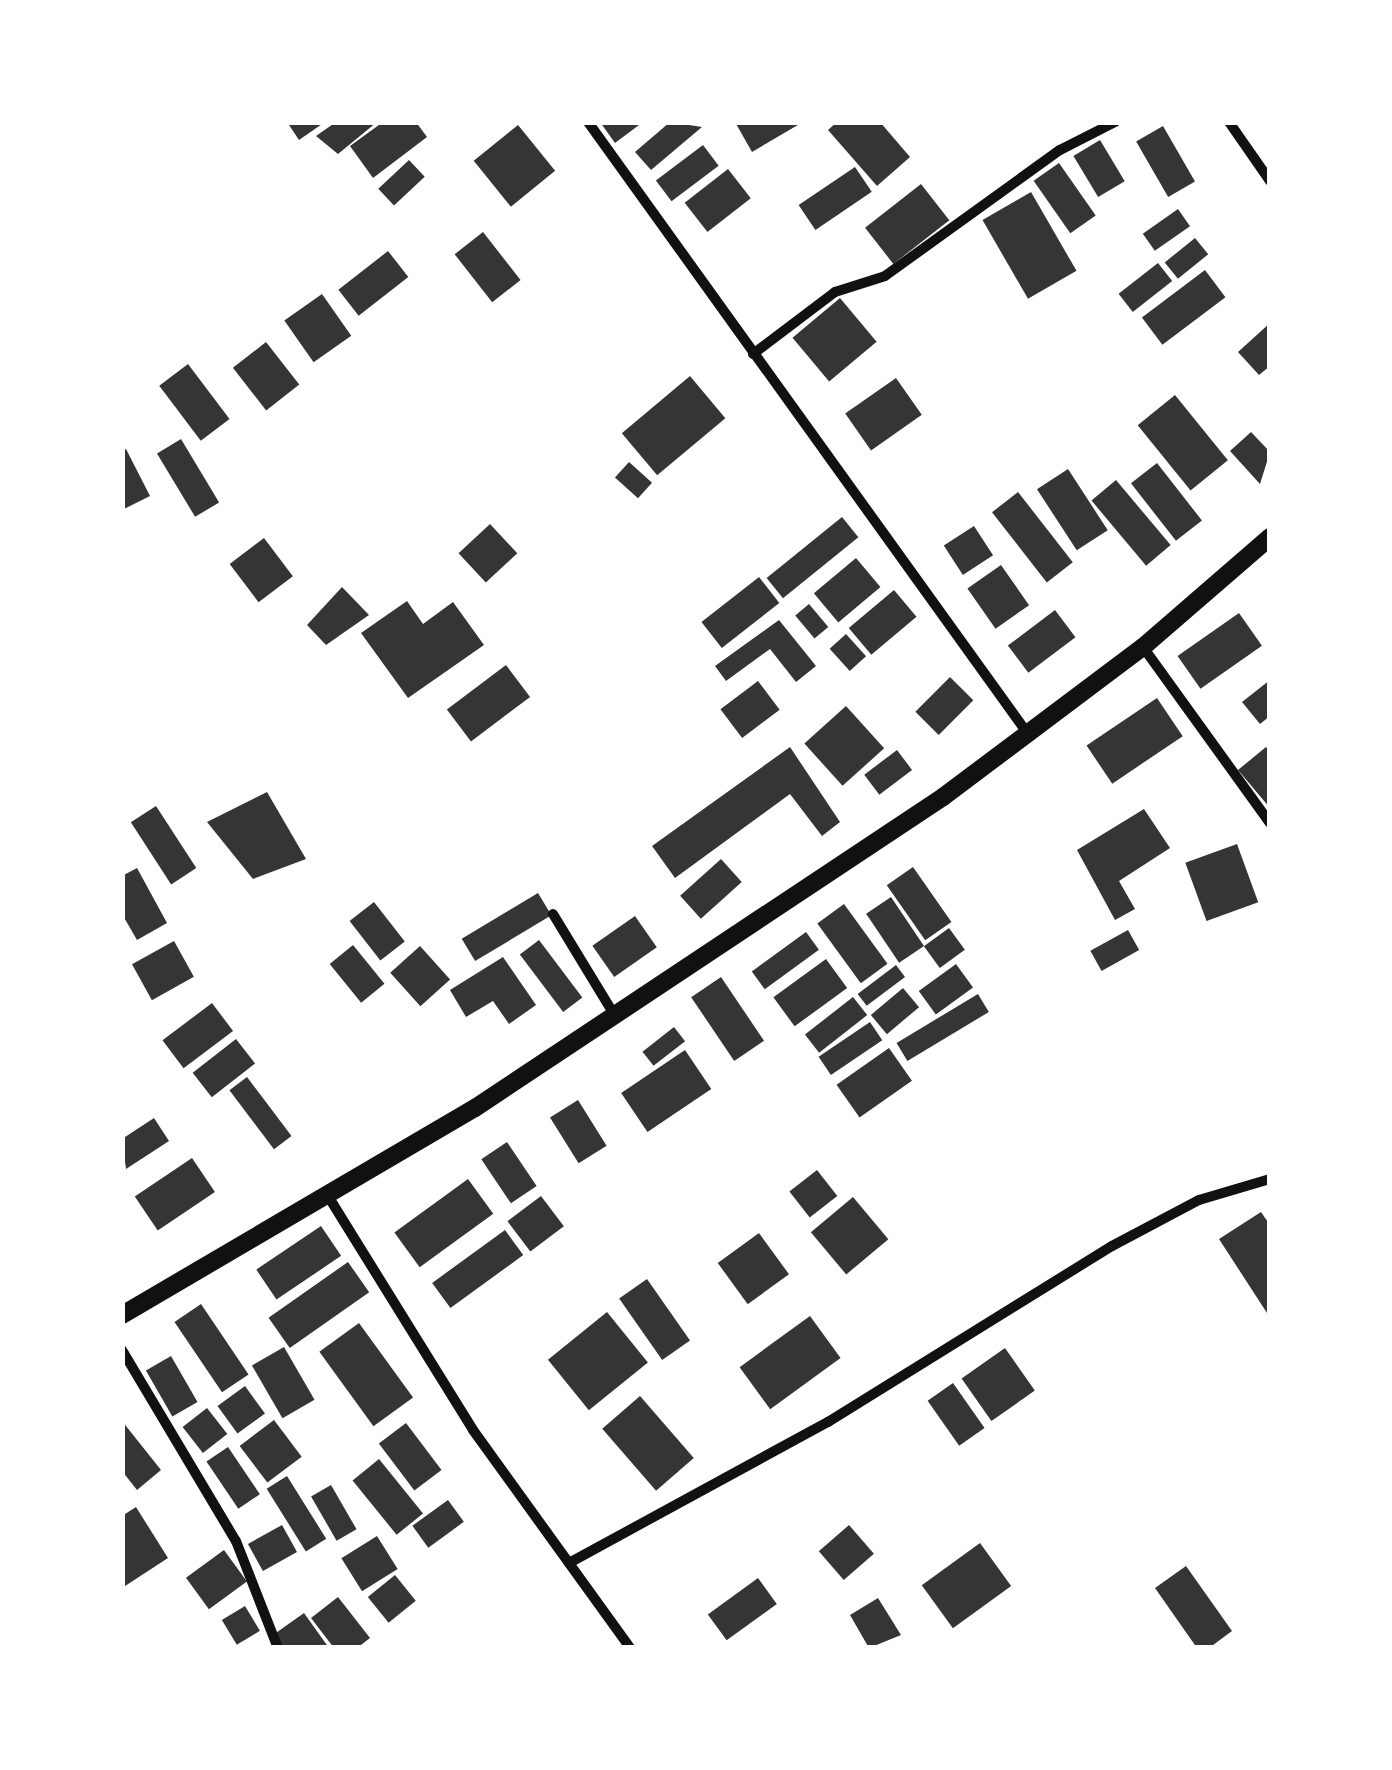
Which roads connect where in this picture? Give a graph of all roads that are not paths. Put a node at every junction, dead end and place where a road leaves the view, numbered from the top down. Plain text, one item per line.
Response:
1 (588, 122) edge
2 (1114, 122) edge
3 (1230, 122) edge
4 (1270, 180) edge
5 (753, 354) junction
6 (1270, 537) edge
7 (1144, 647) junction
8 (1028, 734) junction
9 (1270, 824) edge
10 (552, 914) dead end
11 (612, 1011) junction
12 (1270, 1179) edge
13 (328, 1196) junction
14 (122, 1316) edge
15 (122, 1350) edge
16 (568, 1563) junction
17 (278, 1648) edge
18 (630, 1648) edge

1 - 5 street
2 - 5 street
3 - 4 street
5 - 8 street
6 - 7 street
7 - 8 street
7 - 9 street
8 - 11 street
10 - 11 street
11 - 13 street
12 - 16 street
13 - 14 street
13 - 16 street
15 - 17 street
16 - 18 street

